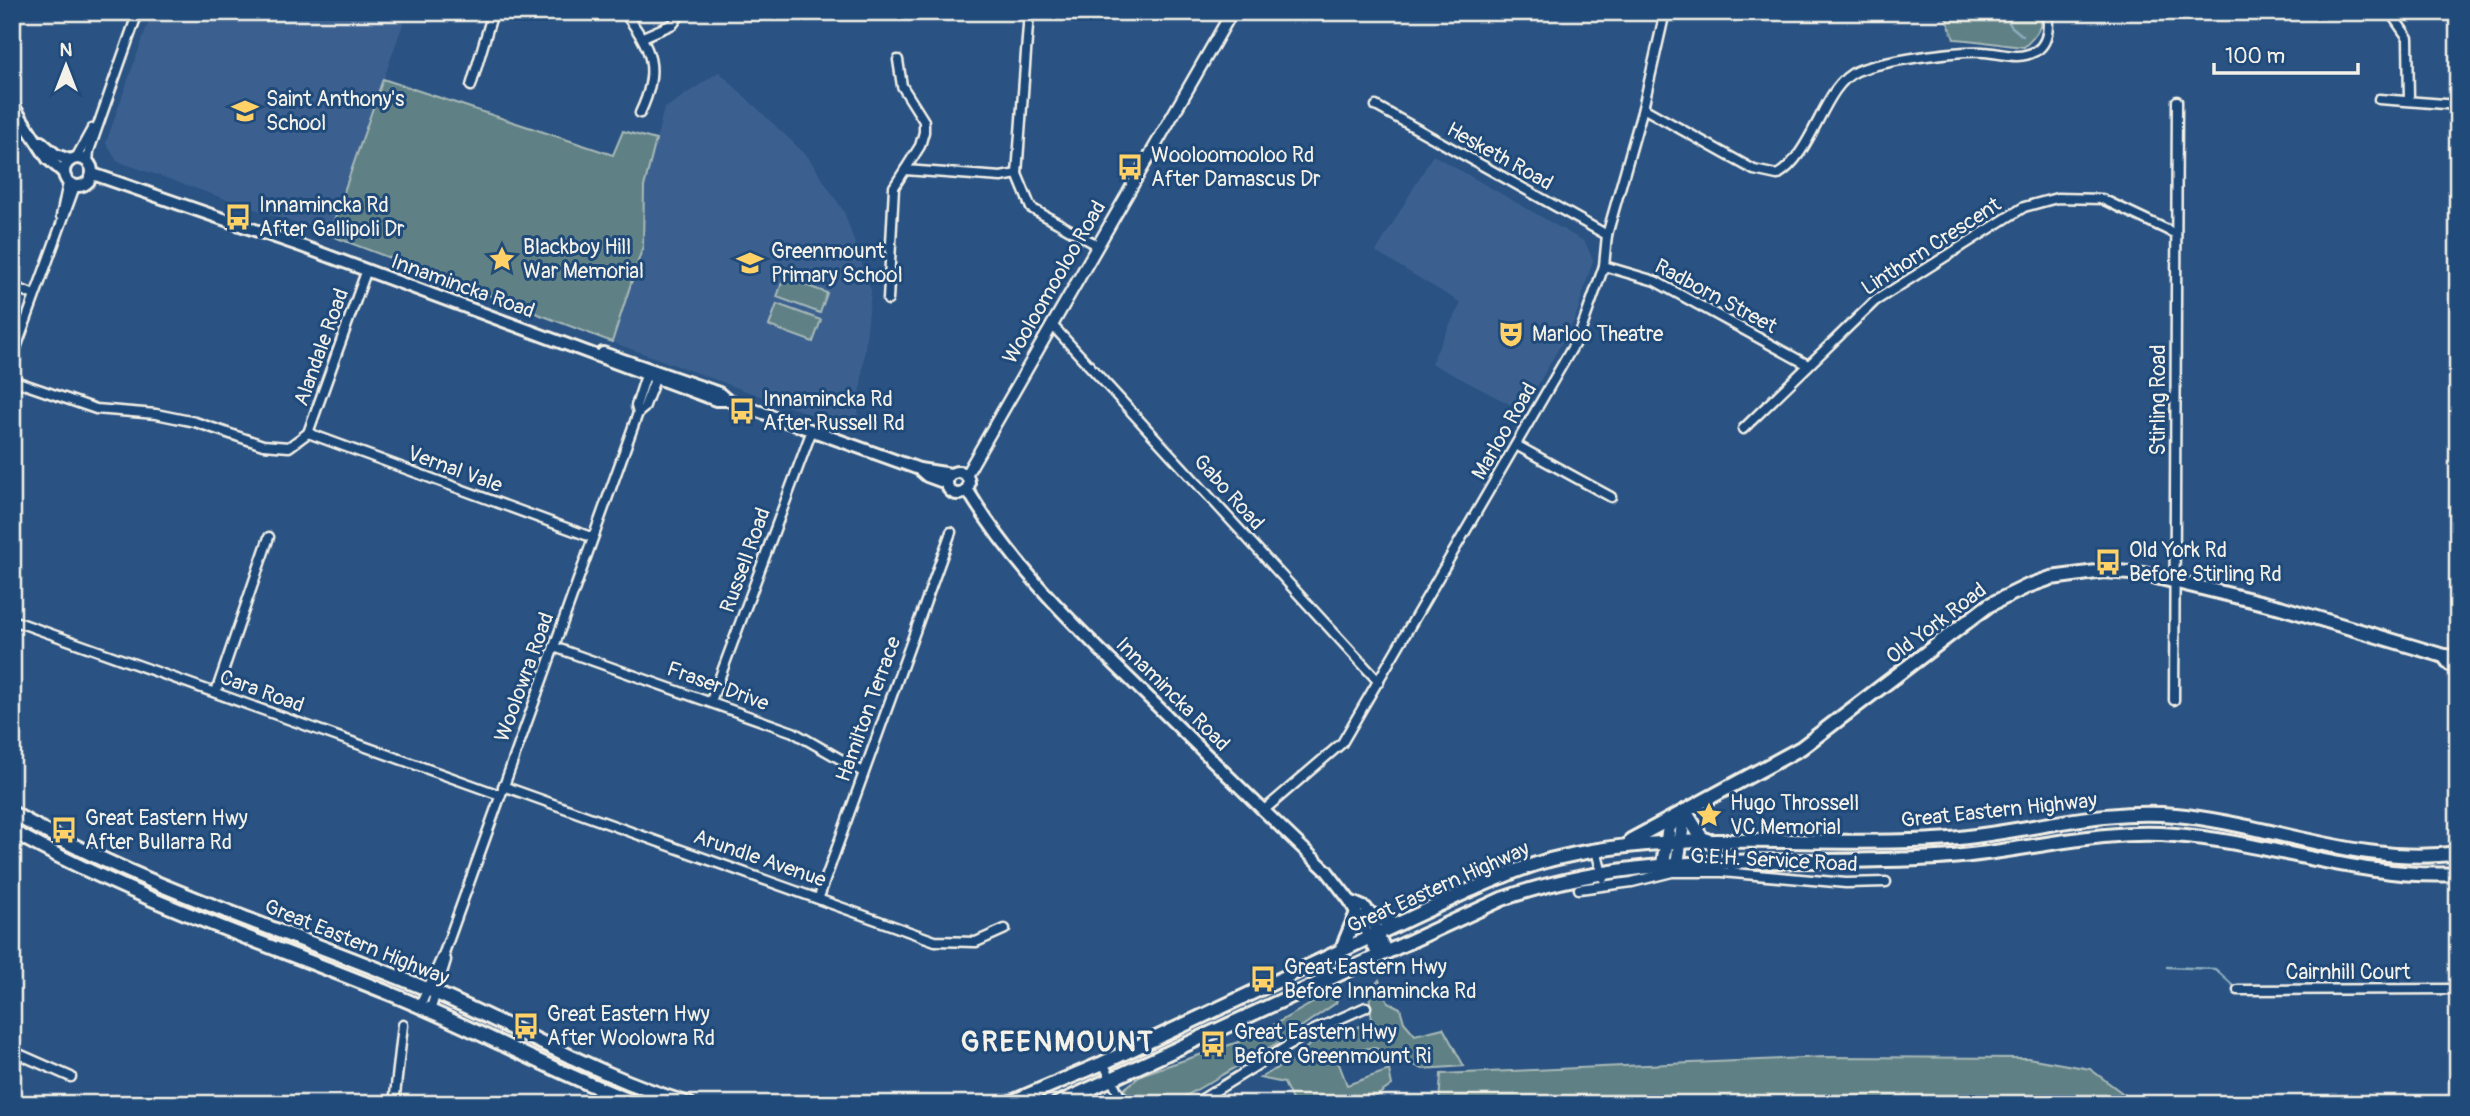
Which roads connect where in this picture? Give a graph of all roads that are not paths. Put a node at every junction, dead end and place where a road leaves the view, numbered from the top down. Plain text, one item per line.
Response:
1 (138, 12) edge
2 (493, 12) edge
3 (624, 12) edge
4 (682, 12) edge
5 (1029, 12) edge
6 (1232, 12) edge
7 (1665, 12) edge
8 (2047, 12) edge
9 (2390, 12) edge
10 (643, 37) junction
11 (898, 60) dead end
12 (471, 86) dead end
13 (2379, 99) dead end
14 (2177, 100) dead end
15 (2409, 100) junction
16 (12, 104) edge
17 (2458, 105) edge
18 (1376, 106) dead end
19 (1643, 108) junction
20 (103, 112) junction
21 (640, 113) dead end
22 (31, 133) junction
23 (73, 159) junction
24 (88, 162) junction
25 (905, 170) junction
26 (1017, 174) junction
27 (91, 178) junction
28 (69, 180) junction
29 (2176, 234) junction
30 (1607, 235) junction
31 (1097, 245) junction
32 (1604, 266) junction
33 (366, 272) junction
34 (12, 286) edge
35 (34, 295) junction
36 (888, 300) dead end
37 (1052, 325) junction
38 (12, 359) edge
39 (1808, 365) junction
40 (652, 373) junction
41 (12, 380) edge
42 (1743, 429) dead end
43 (812, 430) junction
44 (308, 433) junction
45 (1516, 445) junction
46 (956, 476) junction
47 (965, 491) junction
48 (1611, 497) dead end
49 (951, 532) dead end
50 (269, 537) dead end
51 (591, 537) junction
52 (2175, 581) junction
53 (12, 620) edge
54 (554, 647) junction
55 (2444, 656) junction
56 (2458, 657) edge
57 (2458, 666) edge
58 (1379, 682) junction
59 (216, 692) junction
60 (2174, 700) dead end
61 (711, 701) junction
62 (863, 772) junction
63 (502, 791) junction
64 (1263, 811) junction
65 (1685, 811) junction
66 (12, 813) edge
67 (12, 831) edge
68 (1665, 842) junction
69 (1678, 842) junction
70 (1710, 842) junction
71 (1602, 849) junction
72 (2458, 853) edge
73 (1663, 864) junction
74 (1677, 864) junction
75 (2458, 874) edge
76 (1603, 878) junction
77 (1886, 882) dead end
78 (1579, 889) dead end
79 (819, 897) junction
80 (1362, 914) junction
81 (1395, 925) junction
82 (1005, 929) dead end
83 (1373, 935) junction
84 (1341, 951) junction
85 (1383, 955) junction
86 (2458, 989) edge
87 (2238, 990) dead end
88 (431, 991) junction
89 (1366, 1007) dead end
90 (425, 1008) junction
91 (403, 1025) dead end
92 (12, 1051) edge
93 (1103, 1063) junction
94 (71, 1077) dead end
95 (1111, 1079) junction
96 (394, 1104) edge
97 (638, 1104) edge
98 (689, 1104) edge
99 (1007, 1104) edge
100 (1057, 1104) edge
101 (1124, 1104) edge
102 (1194, 1104) edge

1 - 20 street
2 - 12 street
3 - 10 street
4 - 10 street
5 - 26 street
6 - 31 street, Wooloomooloo Road
7 - 19 street, Marloo Road
8 - 19 street
9 - 15 street
10 - 21 street
11 - 25 street
13 - 15 street
14 - 29 street, Stirling Road
15 - 17 street
16 - 22 main road
18 - 30 street, Hesketh Road
19 - 30 street, Marloo Road
20 - 23 street
20 - 24 street
22 - 23 main road
22 - 28 main road
23 - 24 main road
23 - 28 main road
24 - 27 main road
25 - 26 street
25 - 36 street
26 - 31 street
27 - 28 main road
27 - 33 main road, Innamincka Road
28 - 35 street
29 - 39 street, Linthorn Crescent
29 - 52 street, Stirling Road
30 - 32 street, Marloo Road
31 - 37 street, Wooloomooloo Road
32 - 39 street, Radborn Street
32 - 45 street, Marloo Road
33 - 40 main road, Innamincka Road
33 - 44 street, Alandale Road
34 - 35 street
35 - 38 street
37 - 46 street, Wooloomooloo Road
37 - 58 street, Gabo Road
39 - 42 street, Linthorn Crescent
40 - 43 main road, Innamincka Road
40 - 51 street, Woolowra Road
41 - 44 street
43 - 46 main road, Innamincka Road
43 - 61 street, Russell Road
44 - 51 street, Vernal Vale
45 - 48 street
45 - 58 street, Marloo Road
46 - 47 main road
46 - 47 main road, Innamincka Road
47 - 64 main road, Innamincka Road
49 - 62 street, Hamilton Terrace
50 - 59 street
51 - 54 street, Woolowra Road
52 - 55 main road, Old York Road
52 - 60 street, Stirling Road
52 - 65 main road, Old York Road
53 - 59 street, Cara Road
54 - 61 street, Fraser Drive
54 - 63 street, Woolowra Road
55 - 56 main road, Old York Road
55 - 57 main road, Old York Road
58 - 64 street, Marloo Road
59 - 63 street, Cara Road
61 - 62 street, Fraser Drive
62 - 79 street, Hamilton Terrace
63 - 79 street, Arundle Avenue
63 - 88 street, Woolowra Road
64 - 80 main road, Innamincka Road
65 - 68 main road, Old York Road
65 - 69 main road
65 - 70 main road
65 - 71 main road
66 - 88 main road, Great Eastern Highway
67 - 90 main road, Great Eastern Highway
68 - 69 main road, Great Eastern Highway
68 - 71 main road, Great Eastern Highway
68 - 73 main road, Old York Road
69 - 70 main road, Great Eastern Highway
69 - 74 main road
70 - 72 main road, Great Eastern Highway
71 - 76 street
71 - 81 main road, Great Eastern Highway
73 - 74 main road, Great Eastern Highway
73 - 76 main road, Great Eastern Highway
74 - 75 main road, Great Eastern Highway
76 - 77 street, G.E.H. Service Road
76 - 78 street, G.E.H. Service Road
76 - 85 main road, Great Eastern Highway
79 - 82 street, Arundle Avenue
80 - 81 main road
80 - 83 main road
80 - 84 main road
81 - 83 main road, Great Eastern Highway
83 - 84 main road, Great Eastern Highway
83 - 85 main road
84 - 93 main road, Great Eastern Highway
85 - 95 main road, Great Eastern Highway
86 - 87 street, Cairnhill Court
88 - 90 street, Woolowra Road
88 - 98 main road, Great Eastern Highway
89 - 102 street
90 - 97 main road, Great Eastern Highway
91 - 96 street
92 - 94 street
93 - 95 street
93 - 99 main road, Great Eastern Highway
95 - 100 main road, Great Eastern Highway
95 - 101 street

